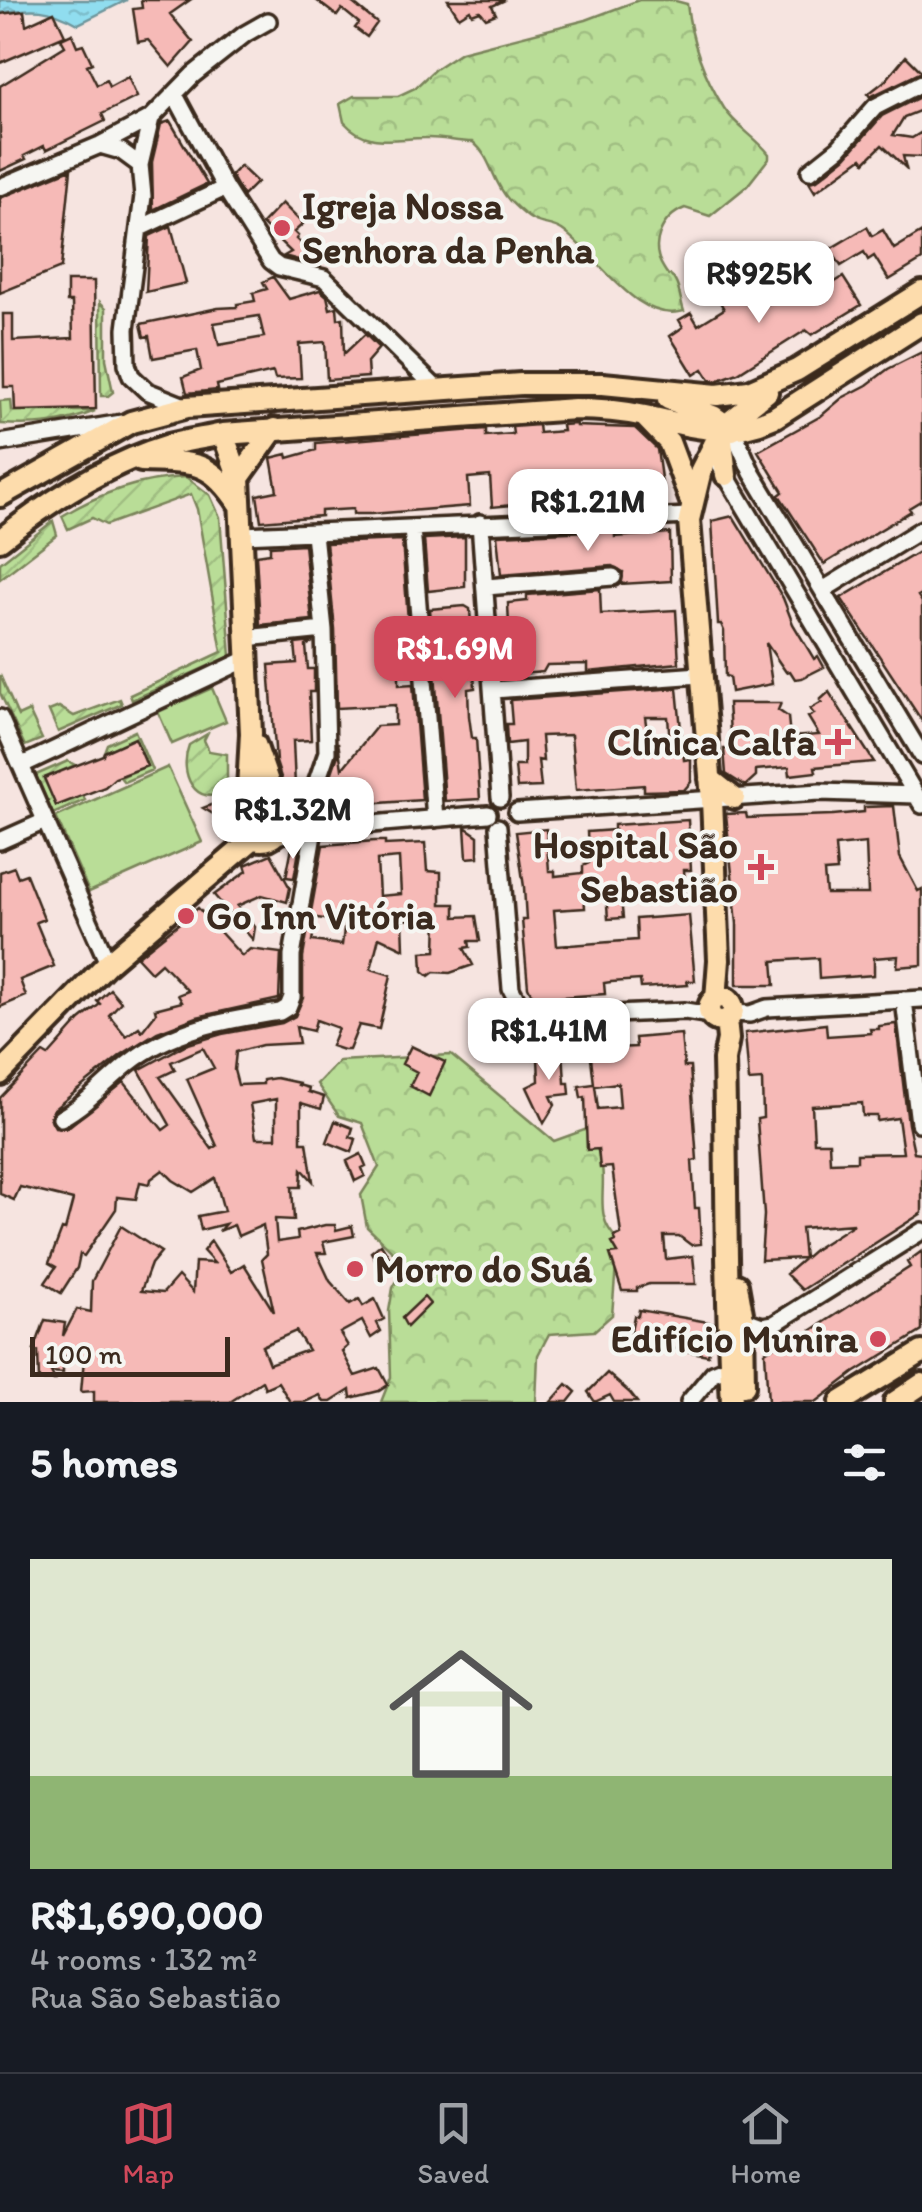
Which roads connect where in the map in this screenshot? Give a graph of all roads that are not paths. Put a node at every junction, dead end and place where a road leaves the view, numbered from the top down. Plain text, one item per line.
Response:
1 (268, 21) dead end
2 (922, 83) edge
3 (174, 95) junction
4 (152, 118) junction
5 (100, 145) junction
6 (140, 165) junction
7 (810, 171) dead end
8 (0, 187) edge
9 (225, 188) junction
10 (140, 228) junction
11 (922, 292) edge
12 (922, 323) edge
13 (797, 370) junction
14 (628, 386) junction
15 (437, 389) junction
16 (187, 407) junction
17 (644, 415) junction
18 (131, 422) junction
19 (274, 428) junction
20 (718, 433) junction
21 (223, 434) junction
22 (0, 443) edge
23 (129, 461) junction
24 (726, 475) joint
25 (239, 478) junction
26 (0, 496) edge
27 (240, 506) junction
28 (691, 510) junction
29 (480, 523) junction
30 (412, 528) junction
31 (922, 529) edge
32 (314, 533) junction
33 (242, 534) junction
34 (0, 540) edge
35 (613, 577) dead end
36 (486, 587) junction
37 (823, 590) junction
38 (324, 630) junction
39 (246, 648) junction
40 (700, 675) junction
41 (494, 690) junction
42 (0, 718) edge
43 (251, 733) junction
44 (921, 754) edge
45 (22, 766) junction
46 (905, 778) junction
47 (711, 790) junction
48 (885, 794) junction
49 (500, 798) junction
50 (734, 798) joint
51 (919, 800) edge
52 (518, 812) junction
53 (435, 819) junction
54 (45, 820) junction
55 (493, 820) junction
56 (263, 823) junction
57 (306, 829) junction
58 (0, 840) edge
59 (108, 964) junction
60 (922, 999) edge
61 (904, 1000) junction
62 (721, 1010) junction
63 (4, 1073) edge
64 (62, 1118) dead end
65 (920, 1124) dead end
66 (922, 1231) edge
67 (729, 1244) junction
68 (743, 1319) junction
69 (922, 1352) edge
70 (730, 1366) junction
71 (922, 1384) edge
72 (740, 1399) edge
73 (689, 1402) edge
74 (842, 1402) edge
75 (895, 1402) edge

1 - 3 street
2 - 7 street
3 - 4 street
3 - 9 street
4 - 5 street
4 - 6 street
5 - 6 street
5 - 8 street
6 - 10 street
9 - 10 street
9 - 15 street
10 - 16 street
11 - 13 main road
12 - 20 main road
13 - 14 main road
13 - 20 main road
14 - 15 main road
14 - 20 main road
15 - 16 main road
16 - 18 main road
16 - 21 main road
17 - 19 main road
17 - 20 main road
17 - 28 main road
18 - 22 street
18 - 26 main road
19 - 21 main road
19 - 25 main road
20 - 24 main road
20 - 28 main road
20 - 37 street
21 - 23 main road
21 - 25 main road
23 - 27 main road
23 - 34 main road
24 - 46 street
25 - 27 main road
27 - 33 main road
28 - 29 street
28 - 40 main road
29 - 30 street
29 - 36 street
30 - 32 street
30 - 53 street
31 - 37 street
32 - 33 street
32 - 38 street
33 - 39 main road
35 - 36 street
36 - 41 street
37 - 44 street
38 - 39 street
38 - 57 street
39 - 43 main road
39 - 45 street
40 - 41 street
40 - 47 main road
41 - 49 street
42 - 45 street
43 - 56 main road
43 - 56 main road
44 - 46 street
45 - 54 street
46 - 48 street
46 - 51 street
47 - 50 main road
47 - 52 street
47 - 62 main road
48 - 50 street
48 - 51 street
49 - 52 street
49 - 55 street
52 - 55 street
53 - 55 street
53 - 57 street
54 - 58 street
54 - 59 street
55 - 62 street
56 - 57 street
56 - 59 main road
57 - 64 street
59 - 63 main road
60 - 61 street
61 - 62 street
61 - 65 street
62 - 67 main road
66 - 68 street
67 - 68 main road
67 - 70 main road
68 - 72 main road
69 - 74 main road
70 - 72 main road
70 - 73 street
71 - 75 main road

